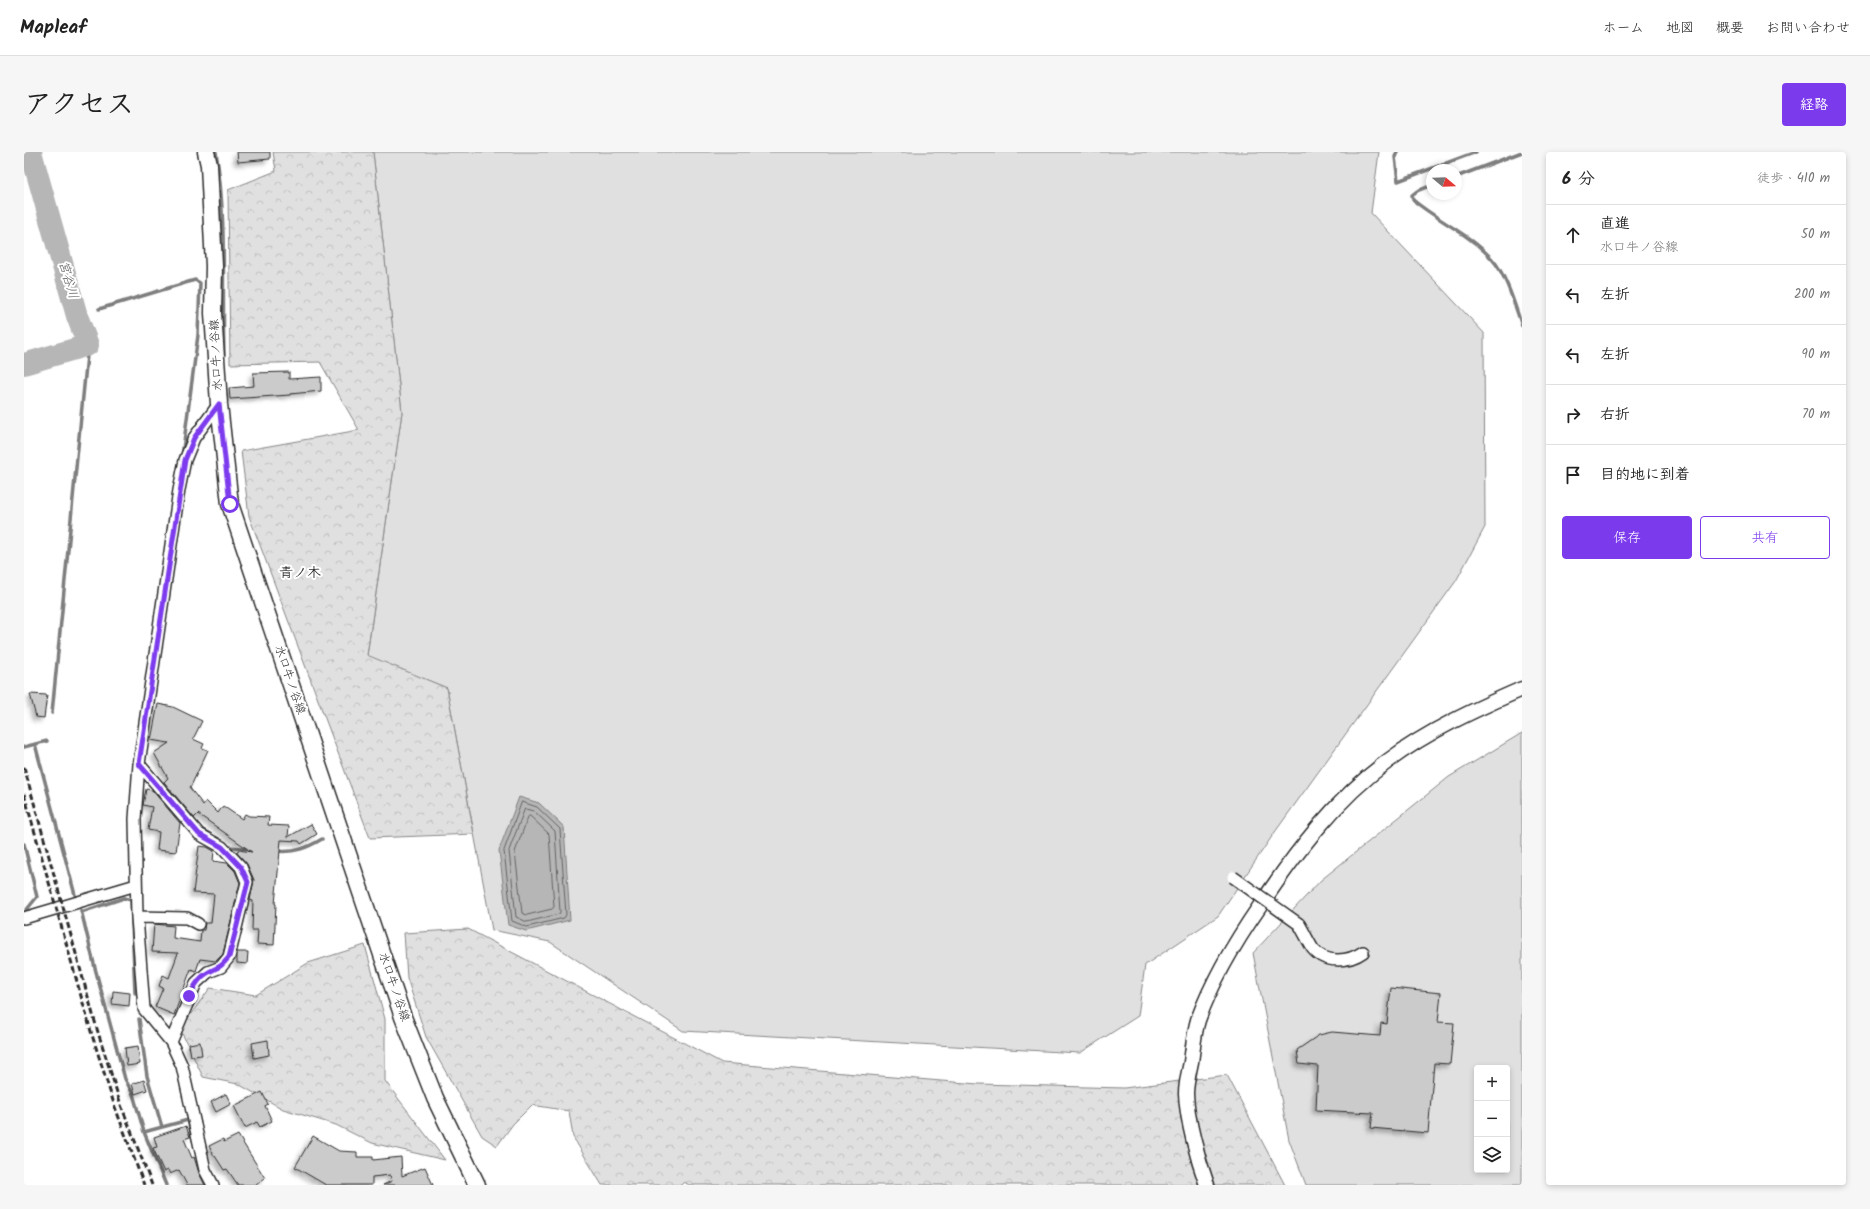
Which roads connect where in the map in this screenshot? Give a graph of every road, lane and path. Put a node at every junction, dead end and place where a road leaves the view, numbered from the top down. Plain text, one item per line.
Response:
1 (206, 152) edge
2 (219, 404) junction
3 (1522, 689) edge
4 (139, 764) junction
5 (1233, 877) dead end
6 (136, 886) junction
7 (137, 917) junction
8 (24, 918) edge
9 (198, 924) dead end
10 (1363, 952) dead end
11 (171, 1042) junction
12 (213, 1185) edge
13 (477, 1185) edge
14 (1207, 1185) edge

1 - 2 main road, 水口牛ノ谷線
2 - 4 street
2 - 13 main road, 水口牛ノ谷線
3 - 14 street
4 - 6 street
4 - 11 street
5 - 10 street, bridge
6 - 7 street
6 - 8 street
7 - 9 street
7 - 11 street
11 - 12 street

